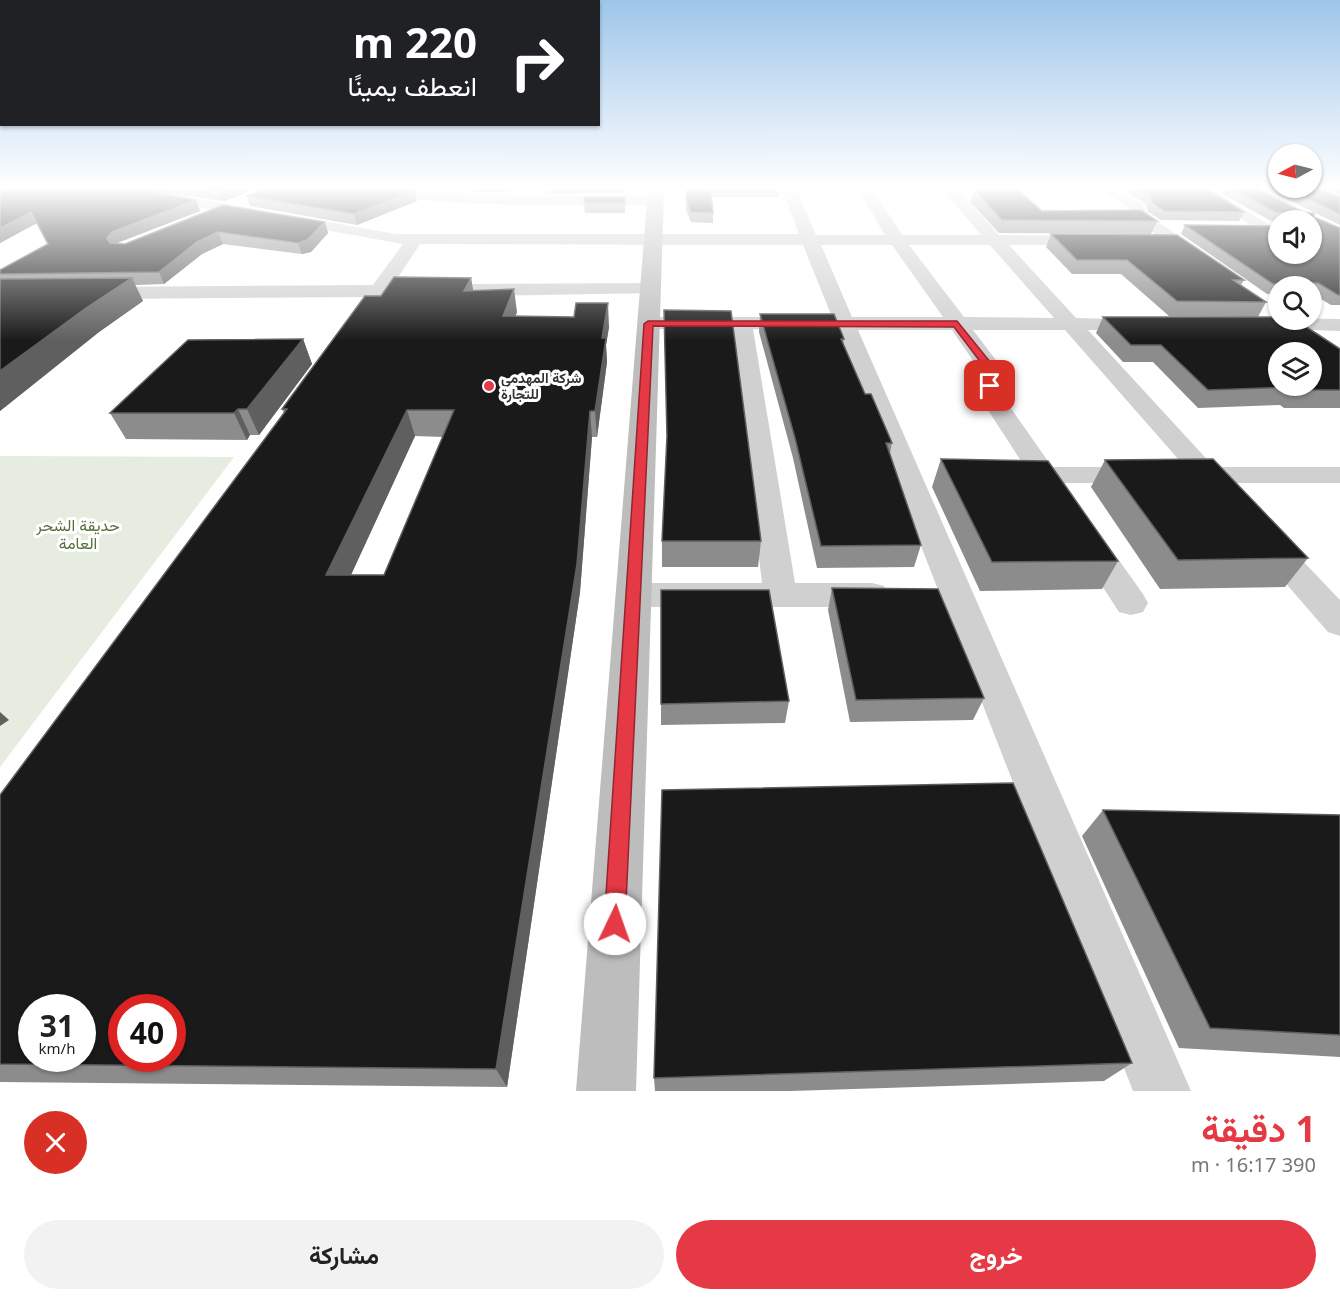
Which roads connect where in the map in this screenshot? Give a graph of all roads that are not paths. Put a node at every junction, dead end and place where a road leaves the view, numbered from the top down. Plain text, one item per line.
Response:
1 (414, 240) edge
2 (653, 240) edge
3 (810, 240) edge
4 (897, 240) edge
5 (984, 240) edge
6 (992, 240) junction
7 (1106, 240) edge
8 (1141, 240) edge
9 (1175, 241) joint
10 (1212, 267) edge
11 (450, 290) edge
12 (380, 291) junction
13 (415, 291) edge
14 (75, 294) edge
15 (649, 306) junction
16 (1268, 318) edge
17 (1322, 322) edge
18 (742, 324) junction
19 (844, 324) junction
20 (957, 324) junction
21 (1069, 324) junction
22 (1164, 324) edge
23 (1235, 324) edge
24 (1340, 325) edge
25 (1302, 330) edge
26 (1319, 342) edge
27 (331, 359) edge
28 (998, 475) edge
29 (1044, 475) junction
30 (1206, 475) junction
31 (1340, 475) edge
32 (633, 595) junction
33 (780, 595) junction
34 (957, 596) junction
35 (1131, 603) dead end
36 (1340, 623) edge
37 (606, 1091) edge
38 (1162, 1091) edge

1 - 12 street
2 - 15 street
3 - 19 street
4 - 20 street
5 - 6 street
6 - 7 street
6 - 21 street
8 - 9 street
9 - 10 street
11 - 15 street
12 - 13 street
12 - 14 street
12 - 27 street
15 - 18 street
15 - 32 street
16 - 23 street
17 - 24 street
18 - 19 street
18 - 33 street
19 - 20 street
19 - 34 street
20 - 21 street
20 - 29 street
21 - 22 street
21 - 30 street
25 - 26 street
28 - 29 street
29 - 30 street
29 - 35 street
30 - 31 street
30 - 36 street
32 - 33 street
32 - 37 street
33 - 34 street
34 - 38 street

